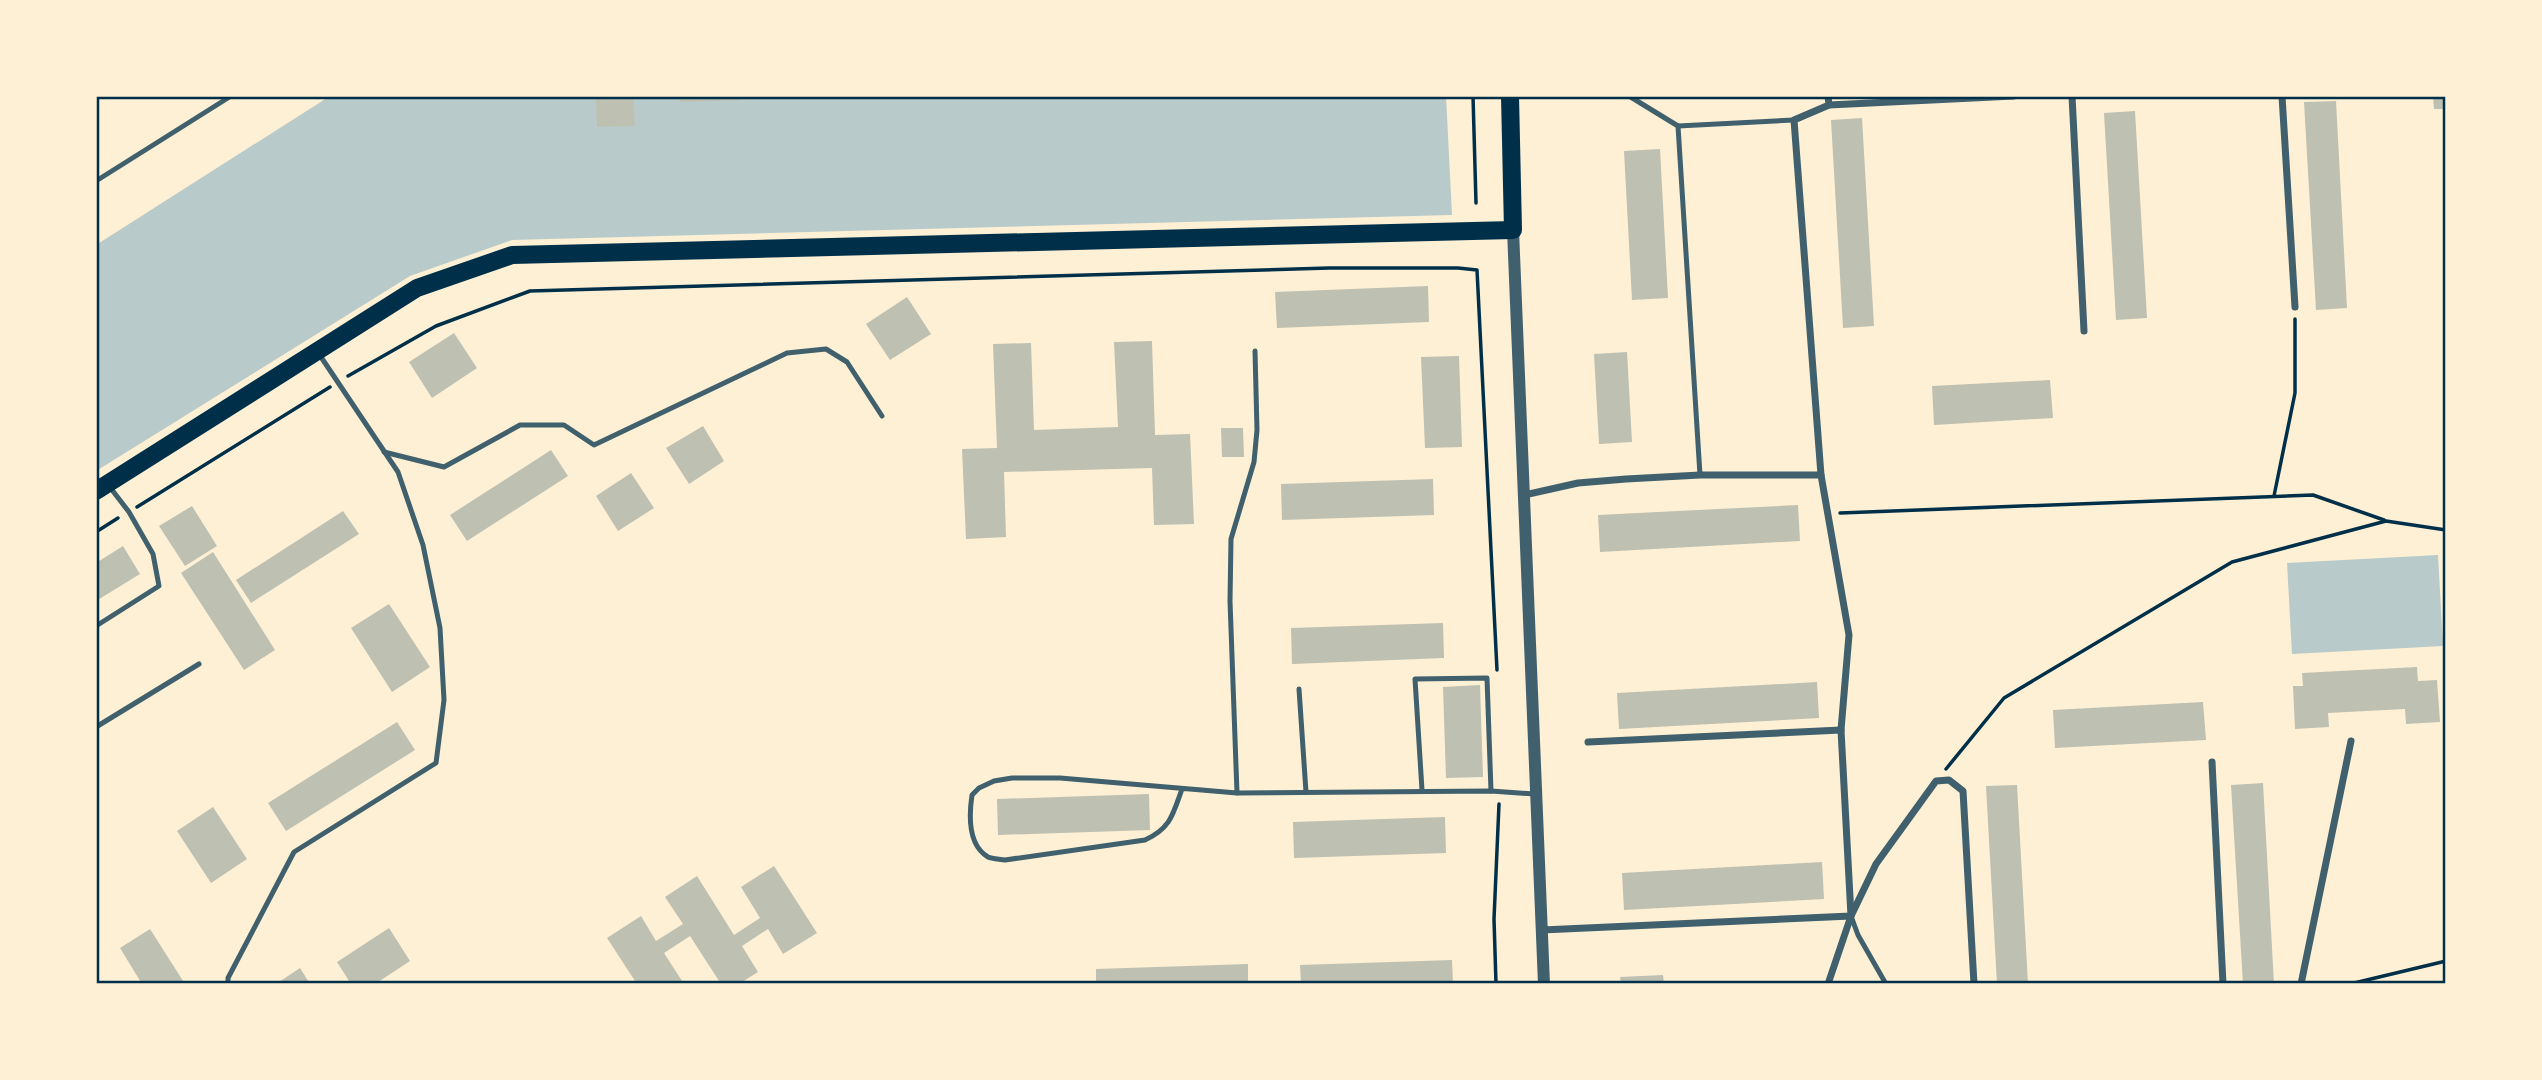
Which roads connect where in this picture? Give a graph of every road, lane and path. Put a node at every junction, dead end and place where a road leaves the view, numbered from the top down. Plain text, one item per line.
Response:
1 (231, 96) edge
2 (1473, 96) edge
3 (1510, 96) edge
4 (1629, 96) edge
5 (1828, 96) edge
6 (2014, 96) edge
7 (2072, 96) edge
8 (2282, 96) edge
9 (1829, 105) junction
10 (1794, 120) junction
11 (1678, 126) junction
12 (96, 181) edge
13 (1476, 203) dead end
14 (1513, 230) junction
15 (2295, 307) joint
16 (2084, 331) dead end
17 (317, 351) junction
18 (1255, 351) dead end
19 (338, 382) junction
20 (882, 416) dead end
21 (384, 452) junction
22 (1700, 475) junction
23 (1821, 475) junction
24 (102, 487) edge
25 (1524, 495) junction
26 (2274, 496) junction
27 (129, 512) junction
28 (1828, 514) junction
29 (2386, 521) junction
30 (2446, 530) edge
31 (96, 532) edge
32 (96, 626) edge
33 (199, 664) dead end
34 (1497, 673) dead end
35 (1298, 689) dead end
36 (96, 727) edge
37 (1841, 730) junction
38 (2351, 741) dead end
39 (1588, 742) dead end
40 (2212, 762) dead end
41 (1936, 781) junction
42 (1182, 789) junction
43 (1422, 790) junction
44 (1491, 791) junction
45 (1306, 792) junction
46 (1500, 792) junction
47 (1237, 793) junction
48 (1536, 794) junction
49 (1851, 916) junction
50 (1542, 930) junction
51 (2446, 961) edge
52 (228, 984) edge
53 (1496, 984) edge
54 (1544, 984) edge
55 (1828, 984) edge
56 (1886, 984) edge
57 (1974, 984) edge
58 (2223, 984) edge
59 (2301, 984) edge
60 (2350, 984) edge

1 - 12 lane
2 - 13 path
3 - 14 main road
4 - 11 lane
5 - 9 street
6 - 9 street
7 - 16 street
8 - 15 street
9 - 10 street
10 - 11 lane
10 - 23 street
11 - 22 lane
14 - 17 main road
14 - 25 street
15 - 26 path
17 - 19 lane
17 - 24 main road
18 - 47 lane
19 - 21 lane
19 - 27 path
19 - 34 path
20 - 21 lane
21 - 52 lane
22 - 23 street
22 - 25 street
23 - 28 street
24 - 27 lane
25 - 48 street
26 - 28 path
26 - 29 path
27 - 31 path
27 - 32 lane
28 - 37 street
29 - 30 path
29 - 41 path
33 - 36 lane
35 - 45 lane
37 - 39 street
37 - 49 street
38 - 59 street
40 - 58 street
41 - 49 street
41 - 57 street
42 - 42 lane
42 - 47 lane
43 - 44 lane
43 - 44 lane
43 - 45 lane
44 - 46 lane
45 - 47 lane
46 - 48 lane
46 - 53 path
48 - 50 street
49 - 50 street
49 - 55 street
49 - 56 lane
50 - 54 street
51 - 60 path

